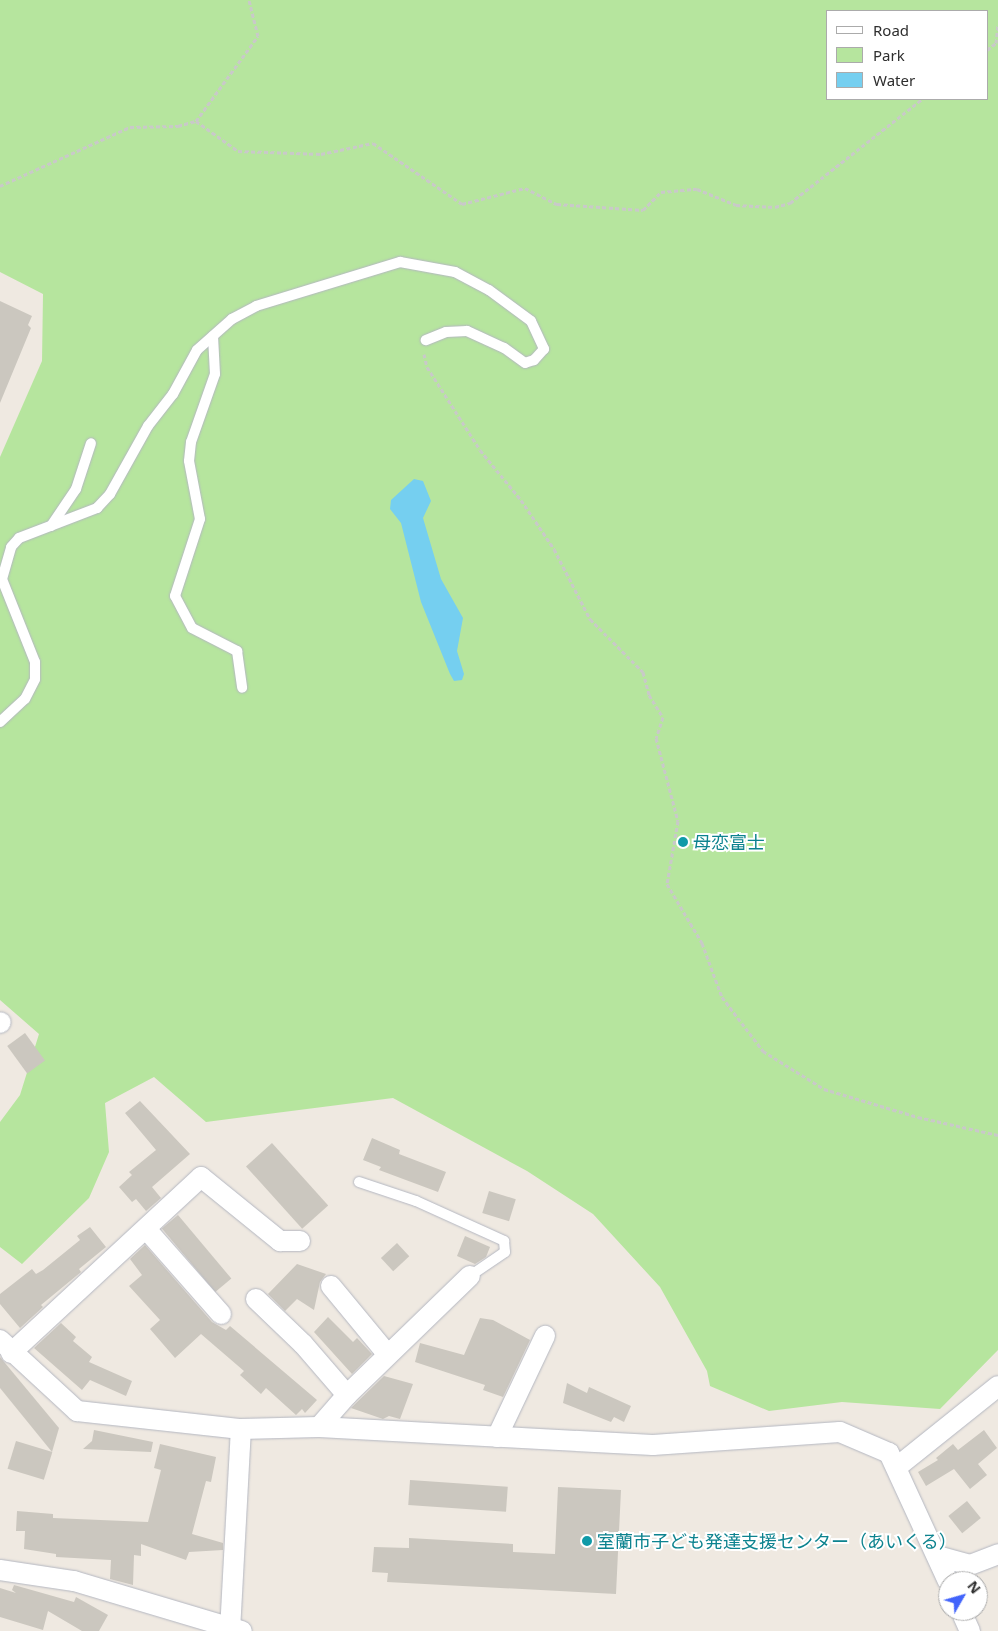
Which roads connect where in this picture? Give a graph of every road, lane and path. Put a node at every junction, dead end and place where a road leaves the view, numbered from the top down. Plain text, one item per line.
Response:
1 (248, 0) edge
2 (998, 24) edge
3 (988, 49) edge
4 (921, 100) edge
5 (196, 121) junction
6 (0, 186) edge
7 (212, 336) junction
8 (426, 340) joint
9 (92, 443) dead end
10 (51, 526) junction
11 (242, 688) dead end
12 (0, 722) edge
13 (998, 1135) edge
14 (359, 1182) dead end
15 (147, 1230) junction
16 (300, 1242) dead end
17 (470, 1276) joint
18 (331, 1286) dead end
19 (256, 1299) dead end
20 (222, 1314) dead end
21 (545, 1336) dead end
22 (6, 1347) edge
23 (388, 1355) junction
24 (998, 1386) edge
25 (347, 1395) junction
26 (319, 1427) junction
27 (241, 1429) junction
28 (497, 1437) junction
29 (897, 1467) junction
30 (998, 1554) edge
31 (937, 1556) junction
32 (0, 1570) edge
33 (944, 1571) edge
34 (234, 1630) edge

1 - 5 path
2 - 3 path
4 - 5 path
5 - 6 path
7 - 8 lane
7 - 10 lane
7 - 11 lane
8 - 13 path
9 - 10 lane
10 - 12 lane
14 - 17 lane
15 - 16 street
15 - 20 street
15 - 22 street
17 - 23 street
18 - 23 street
19 - 25 street
21 - 28 street
22 - 27 street
23 - 25 street
24 - 29 street
25 - 26 street
26 - 27 street
26 - 28 street
27 - 34 street
28 - 29 street
29 - 31 street
30 - 31 street
31 - 33 street
32 - 34 street

